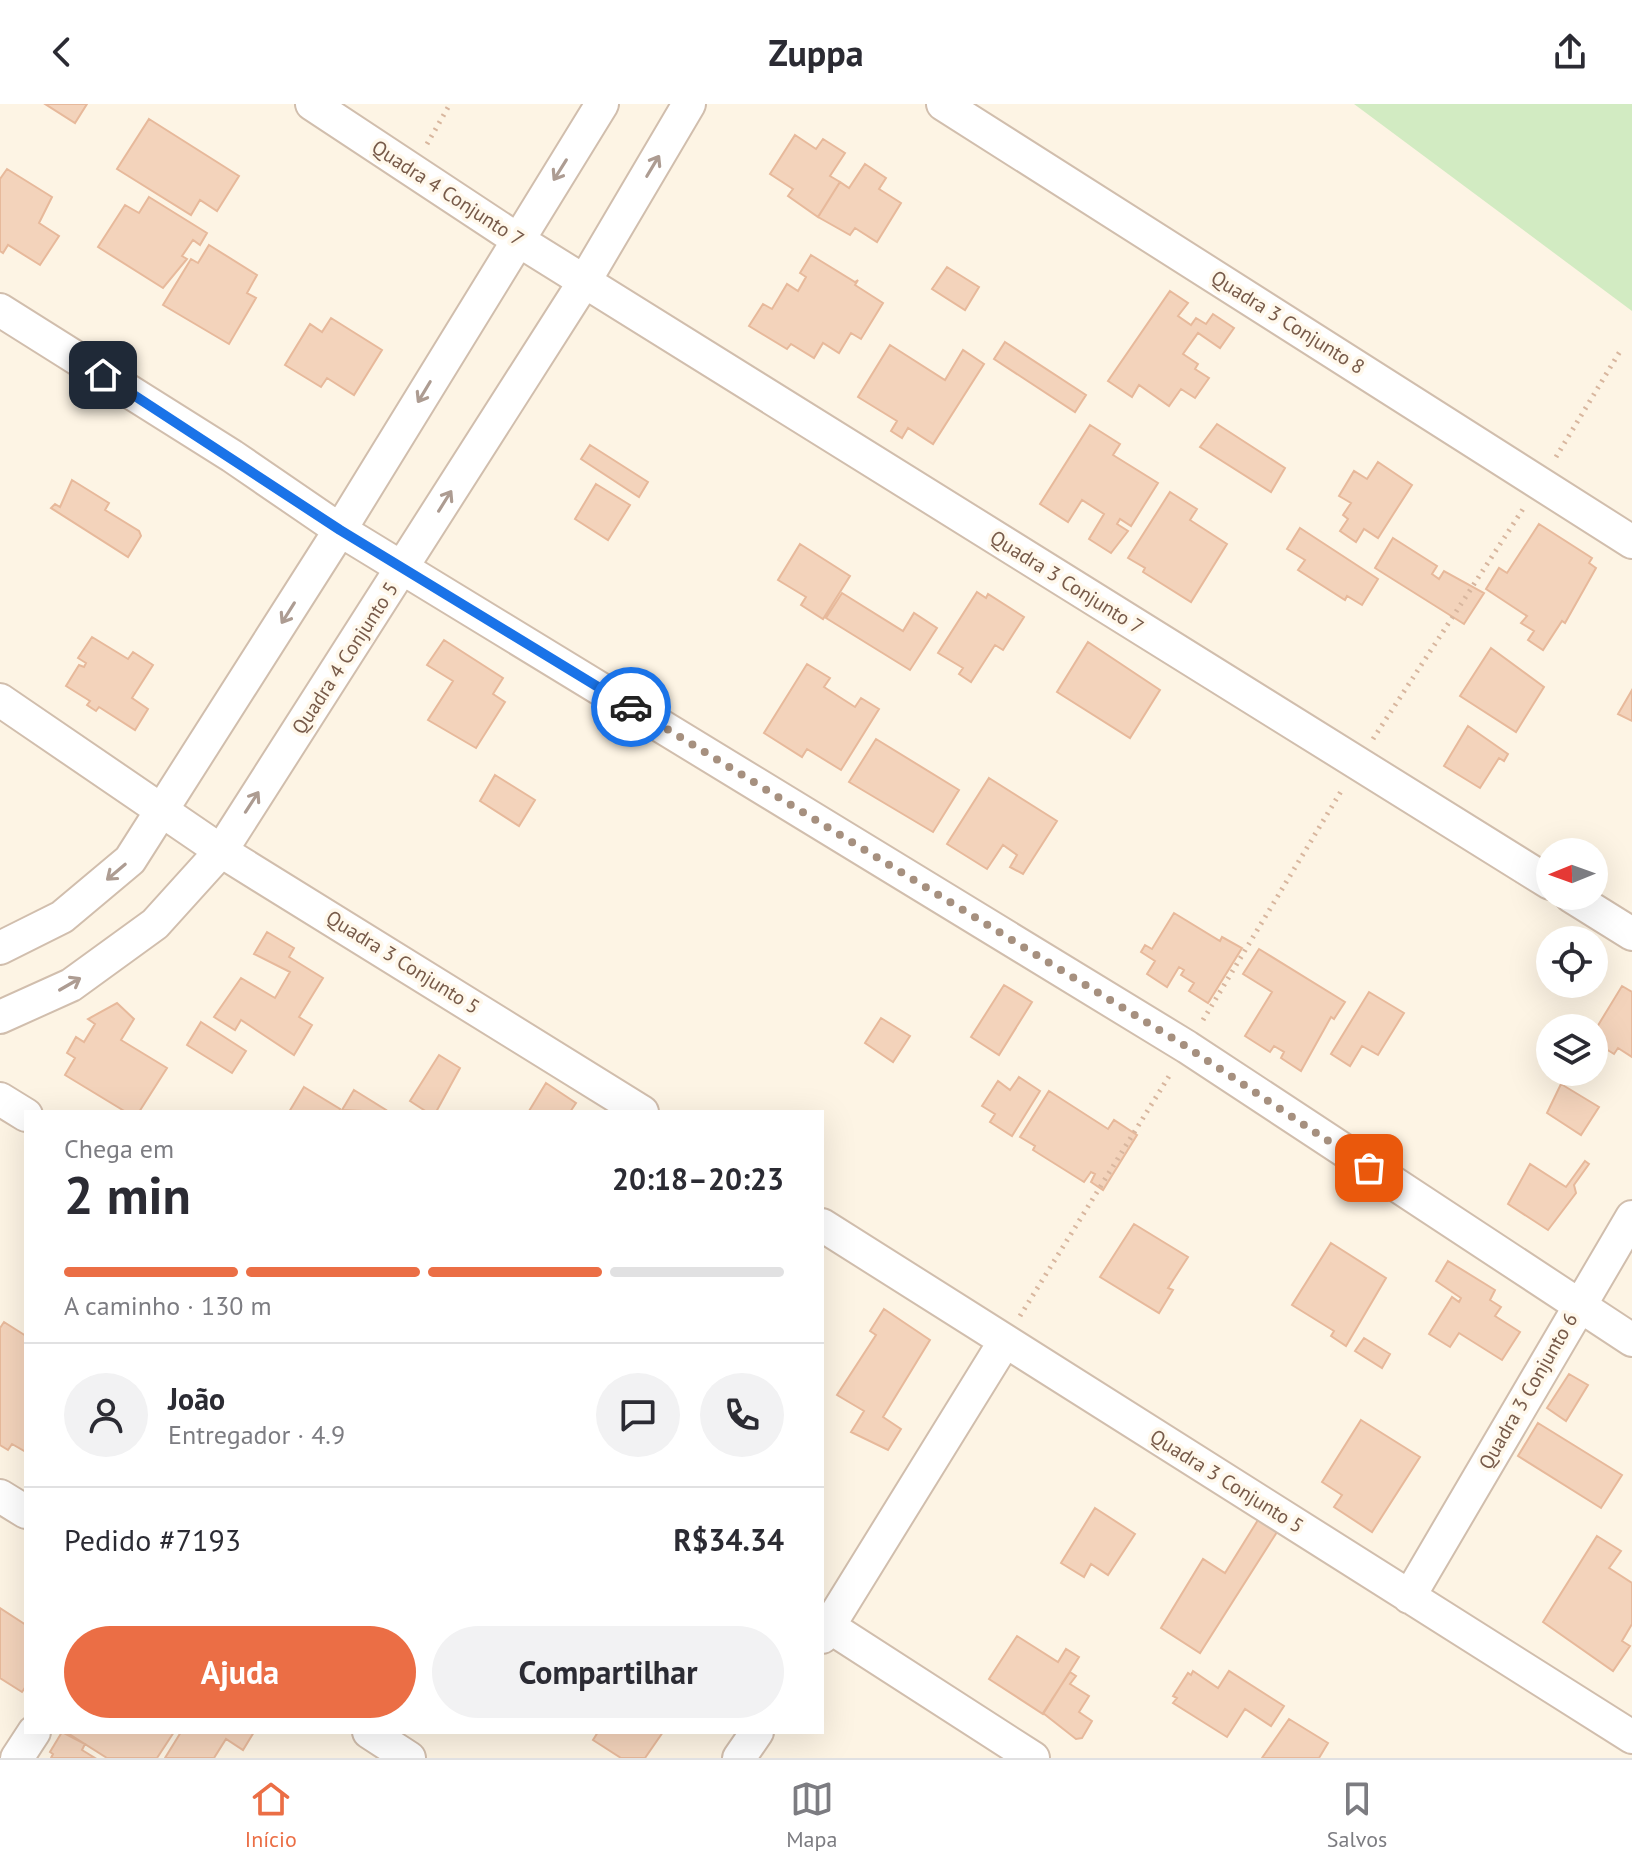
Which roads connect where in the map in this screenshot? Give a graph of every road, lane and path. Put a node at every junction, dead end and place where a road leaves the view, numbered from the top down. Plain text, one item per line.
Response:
1 (312, 104) edge
2 (450, 104) edge
3 (602, 104) edge
4 (689, 104) edge
5 (943, 104) edge
6 (413, 169) junction
7 (518, 240) junction
8 (584, 282) junction
9 (0, 310) edge
10 (1622, 348) dead end
11 (1540, 482) junction
12 (340, 530) junction
13 (1632, 542) edge
14 (403, 567) junction
15 (0, 700) edge
16 (1357, 763) junction
17 (163, 811) junction
18 (221, 851) junction
19 (1536, 874) edge
20 (1593, 910) edge
21 (1632, 934) edge
22 (0, 948) edge
23 (0, 1017) edge
24 (1187, 1047) junction
25 (0, 1099) edge
26 (639, 1110) edge
27 (24, 1114) edge
28 (1632, 1217) edge
29 (824, 1226) edge
30 (1577, 1306) junction
31 (1632, 1340) edge
32 (1005, 1341) junction
33 (0, 1496) edge
34 (24, 1511) edge
35 (1409, 1597) junction
36 (824, 1629) edge
37 (33, 1734) edge
38 (372, 1734) edge
39 (756, 1734) edge
40 (1632, 1737) edge
41 (17, 1758) edge
42 (409, 1758) edge
43 (739, 1758) edge
44 (1033, 1758) edge

1 - 6 street, Quadra 4 Conjunto 7
2 - 6 path
3 -> 7 street
8 -> 4 street, Quadra 4 Conjunto 5
5 - 11 street, Quadra 3 Conjunto 8
6 - 7 street, Quadra 4 Conjunto 7
7 - 8 street, Quadra 4 Conjunto 7
7 -> 12 street
14 -> 8 street, Quadra 4 Conjunto 5
8 - 16 street, Quadra 3 Conjunto 7
9 - 12 street, Quadra 3 Conjunto 6
10 - 11 path
11 - 13 street, Quadra 3 Conjunto 8
11 - 16 path
12 - 14 street, Quadra 3 Conjunto 6
12 -> 17 street
18 -> 14 street, Quadra 4 Conjunto 5
14 - 24 street, Quadra 3 Conjunto 6
15 - 17 street
16 - 19 street, Quadra 3 Conjunto 7
16 - 24 path
17 - 18 street, Quadra 3 Conjunto 5
17 -> 22 street
23 -> 18 street, Quadra 4 Conjunto 5
18 - 26 street, Quadra 3 Conjunto 5
20 - 21 street
24 - 30 street, Quadra 3 Conjunto 6
24 - 32 path
25 - 27 street
28 - 30 street
29 - 32 street, Quadra 3 Conjunto 5
30 - 31 street
30 - 35 street, Quadra 3 Conjunto 6
32 - 35 street, Quadra 3 Conjunto 5
32 - 36 street
33 - 34 street
35 - 40 street, Quadra 3 Conjunto 5
36 - 44 street
37 - 41 street
38 - 42 street
39 - 43 street

